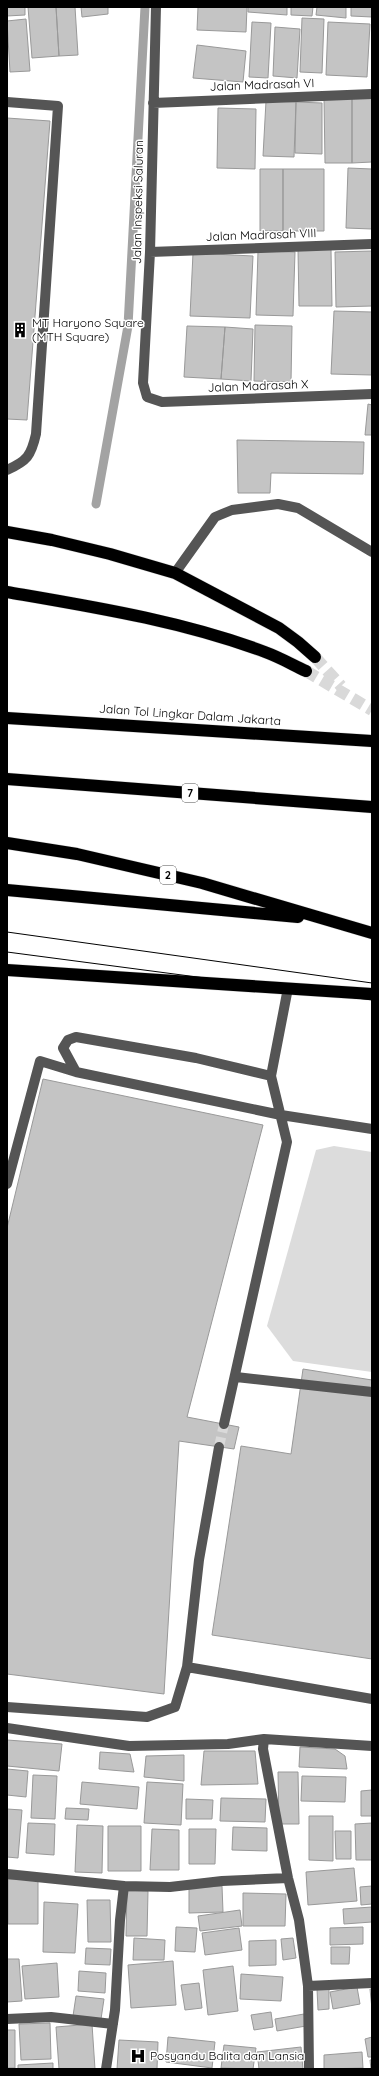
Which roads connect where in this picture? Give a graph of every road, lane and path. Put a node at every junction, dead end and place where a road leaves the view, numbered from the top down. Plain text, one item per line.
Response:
1 (156, 7) edge
2 (372, 94) edge
3 (7, 102) edge
4 (153, 102) junction
5 (372, 244) edge
6 (150, 252) junction
7 (372, 394) edge
8 (147, 397) joint
9 (7, 470) edge
10 (7, 532) edge
11 (372, 552) edge
12 (175, 574) junction
13 (7, 592) edge
14 (315, 657) tunnel mouth
15 (306, 671) tunnel mouth
16 (7, 718) edge
17 (372, 741) edge
18 (7, 779) edge
19 (372, 807) edge
20 (7, 843) edge
21 (7, 890) edge
22 (327, 920) junction
23 (372, 933) edge
24 (7, 970) edge
25 (288, 988) junction
26 (372, 994) edge
27 (76, 1072) junction
28 (271, 1076) junction
29 (280, 1115) junction
30 (372, 1129) edge
31 (7, 1184) edge
32 (236, 1377) junction
33 (372, 1392) edge
34 (224, 1424) tunnel mouth
35 (219, 1447) tunnel mouth
36 (187, 1667) junction
37 (372, 1699) edge
38 (7, 1707) edge
39 (7, 1728) edge
40 (264, 1739) junction
41 (372, 1746) edge
42 (7, 1874) edge
43 (288, 1878) junction
44 (124, 1886) junction
45 (372, 1983) edge
46 (308, 1986) junction
47 (7, 2020) edge
48 (113, 2024) junction
49 (106, 2069) edge
50 (309, 2069) edge

1 - 4 street, Jalan Inspeksi Saluran
2 - 4 street, Jalan Madrasah VI
3 - 9 street
4 - 6 street, Jalan Inspeksi Saluran
5 - 6 street, Jalan Madrasah VIII
6 - 8 street, Jalan Inspeksi Saluran
7 - 8 street, Jalan Madrasah X
10 - 12 highway
11 - 12 street
12 - 14 highway
13 - 15 highway
16 - 17 highway, Jalan Tol Lingkar Dalam Jakarta
18 - 19 highway, 7
20 - 22 highway, 2
21 - 22 highway, 2
22 - 23 highway, 2
24 - 25 highway
25 - 26 highway
25 - 28 street
27 - 28 street
27 - 29 street
27 - 31 street
28 - 29 street
29 - 30 street
29 - 32 street
32 - 33 street
32 - 34 street
35 - 36 street
36 - 37 street
36 - 38 street
39 - 40 street
40 - 41 street
40 - 43 street
42 - 44 street
43 - 44 street
43 - 46 street
44 - 48 street
45 - 46 street
46 - 50 street
47 - 48 street
48 - 49 street

